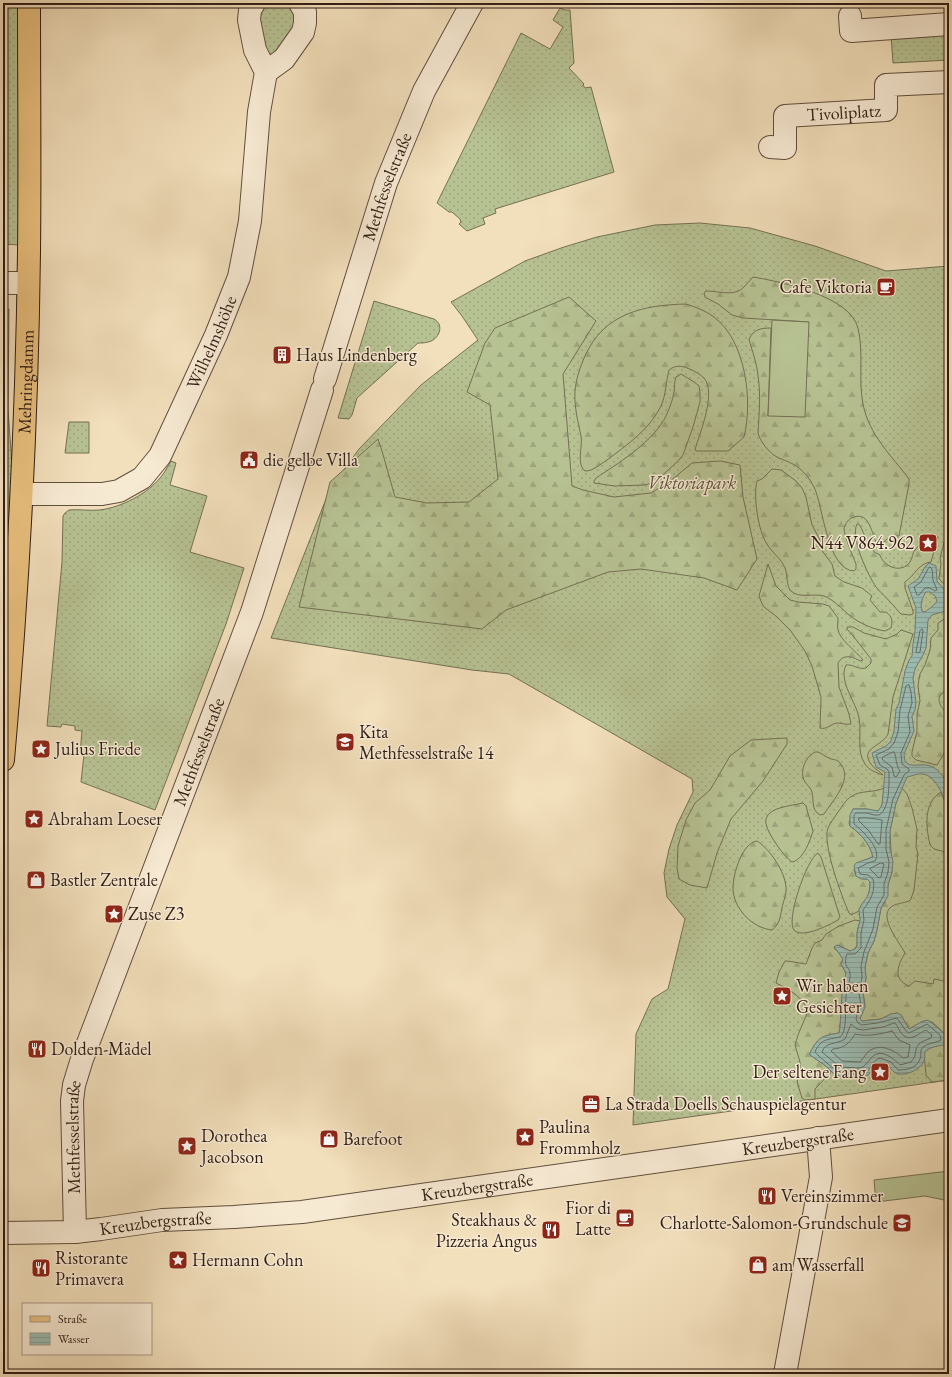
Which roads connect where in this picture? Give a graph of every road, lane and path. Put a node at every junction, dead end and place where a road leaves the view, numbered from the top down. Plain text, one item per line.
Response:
1 (29, 3) edge
2 (254, 3) edge
3 (300, 3) edge
4 (472, 3) edge
5 (850, 16) dead end
6 (949, 24) edge
7 (266, 72) junction
8 (949, 82) edge
9 (770, 147) dead end
10 (3, 283) edge
11 (28, 283) junction
12 (22, 494) junction
13 (3, 760) edge
14 (949, 1120) edge
15 (818, 1138) junction
16 (75, 1232) junction
17 (3, 1233) edge
18 (784, 1374) edge

1 - 11 main road, Mehringdamm
2 - 7 street
3 - 7 street
4 - 16 street, Methfesselstraße
5 - 6 street
7 - 12 street, Wilhelmshöhe
8 - 9 street, Tivoliplatz
10 - 11 street
11 - 12 main road, Mehringdamm
12 - 13 main road, Mehringdamm
14 - 15 street, Kreuzbergstraße
15 - 16 street, Kreuzbergstraße
15 - 18 street
16 - 17 street, Kreuzbergstraße

